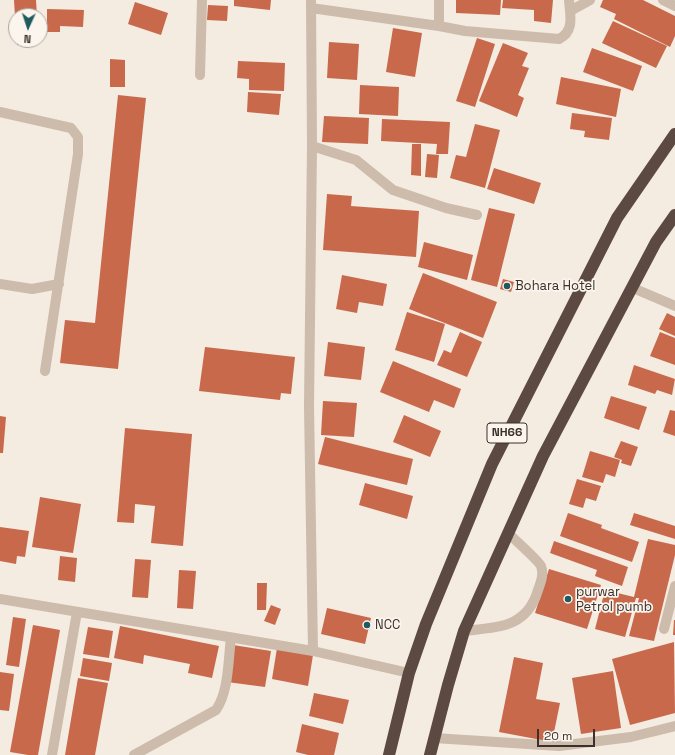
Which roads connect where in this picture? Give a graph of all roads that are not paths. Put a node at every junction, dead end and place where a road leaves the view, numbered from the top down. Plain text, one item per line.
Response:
1 (202, 0) edge
2 (439, 0) edge
3 (569, 0) edge
4 (590, 0) edge
5 (663, 0) edge
6 (311, 4) edge
7 (675, 6) edge
8 (570, 11) junction
9 (439, 26) junction
10 (200, 75) dead end
11 (0, 112) edge
12 (675, 134) edge
13 (312, 146) junction
14 (675, 214) edge
15 (477, 215) dead end
16 (0, 284) edge
17 (59, 284) junction
18 (633, 288) junction
19 (675, 306) edge
20 (45, 371) dead end
21 (508, 533) junction
22 (675, 586) edge
23 (0, 599) edge
24 (77, 612) junction
25 (664, 629) dead end
26 (464, 632) junction
27 (231, 638) junction
28 (313, 651) junction
29 (409, 673) junction
30 (675, 726) edge
31 (434, 738) junction
32 (52, 755) edge
33 (134, 755) edge
34 (389, 755) edge
35 (430, 755) edge

1 - 10 street
2 - 9 street
3 - 8 street
4 - 8 street
5 - 7 street
6 - 9 street
6 - 13 street
8 - 9 street
11 - 17 street
12 - 29 highway, NH66
13 - 15 street
13 - 28 street
14 - 18 highway
16 - 17 street
17 - 20 street
18 - 19 street
18 - 21 highway
21 - 26 highway
21 - 26 street
22 - 25 street
23 - 24 street
24 - 27 street
24 - 32 street
26 - 31 highway
27 - 28 street
27 - 33 street
28 - 29 street
29 - 34 highway, NH66
30 - 31 street
31 - 35 highway

